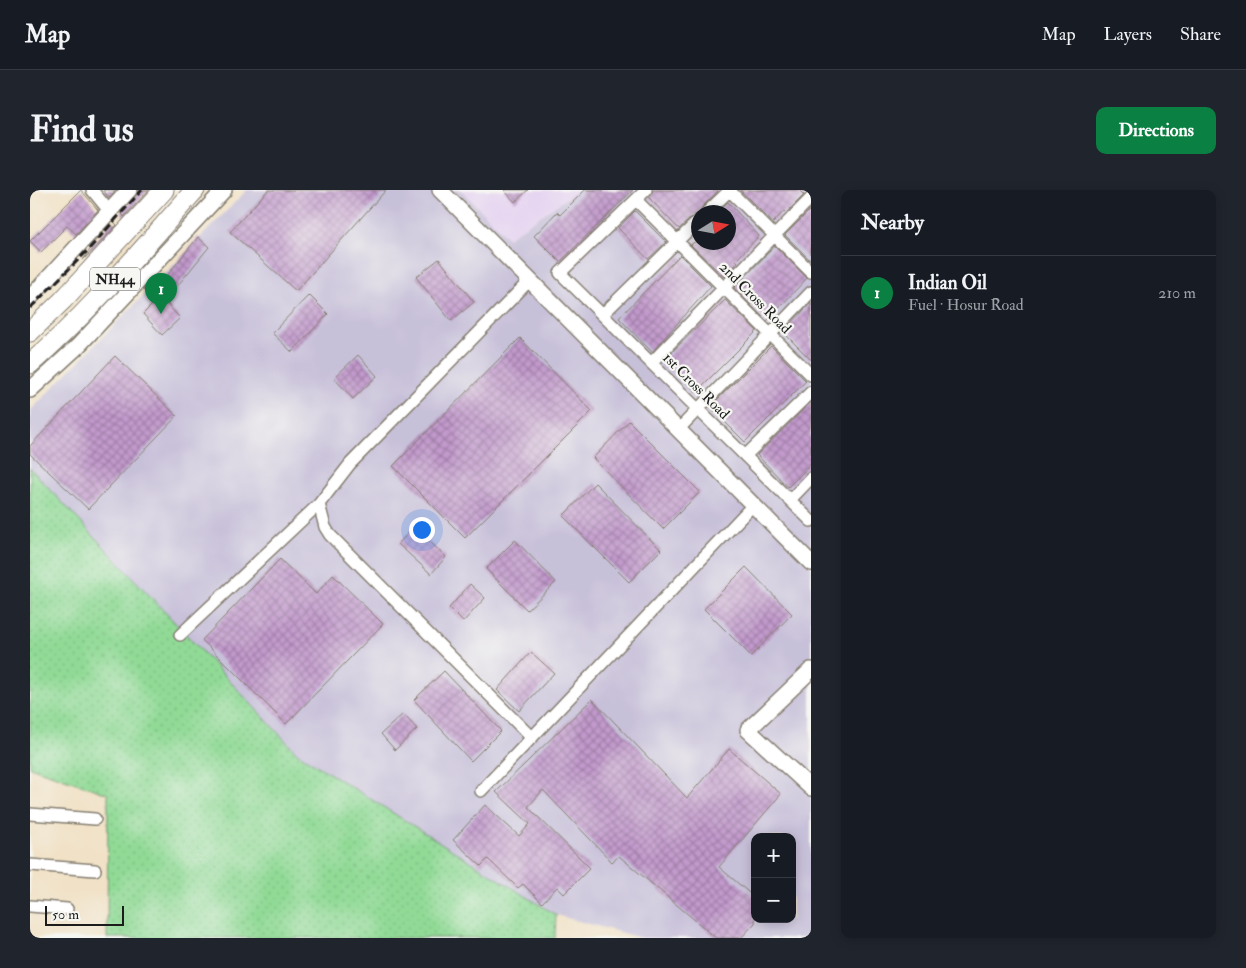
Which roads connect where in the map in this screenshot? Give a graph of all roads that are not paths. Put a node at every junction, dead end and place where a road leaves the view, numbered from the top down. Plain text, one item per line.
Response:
1 (92, 190) edge
2 (129, 190) edge
3 (164, 190) edge
4 (195, 190) edge
5 (224, 190) edge
6 (440, 190) edge
7 (646, 190) edge
8 (730, 190) edge
9 (811, 198) edge
10 (636, 200) junction
11 (714, 205) edge
12 (110, 212) junction
13 (691, 228) edge
14 (775, 235) junction
15 (678, 241) junction
16 (811, 272) edge
17 (530, 280) junction
18 (724, 288) junction
19 (811, 292) edge
20 (30, 298) edge
21 (602, 315) junction
22 (30, 332) edge
23 (770, 334) junction
24 (651, 363) junction
25 (30, 364) edge
26 (811, 375) edge
27 (30, 390) edge
28 (811, 392) edge
29 (698, 409) junction
30 (678, 430) junction
31 (745, 456) junction
32 (811, 478) edge
33 (790, 500) junction
34 (319, 504) junction
35 (753, 504) junction
36 (811, 521) edge
37 (811, 563) edge
38 (180, 635) dead end
39 (811, 670) edge
40 (532, 738) junction
41 (811, 788) edge
42 (481, 791) dead end
43 (30, 814) edge
44 (95, 819) dead end
45 (30, 865) edge
46 (95, 870) dead end
47 (30, 906) edge
48 (67, 908) dead end

1 - 12 street
2 - 12 street
3 - 22 highway, NH44
4 - 25 highway, NH44
5 - 27 street
6 - 17 street
7 - 10 street
8 - 11 street
8 - 14 street
9 - 14 street
10 - 15 street, 2nd Cross Road
10 - 21 street, 1st Cross Road
12 - 20 street
13 - 15 street
14 - 16 street
14 - 18 street
15 - 18 street, 2nd Cross Road
15 - 21 street
17 - 30 street
17 - 34 street
18 - 23 street, 2nd Cross Road
18 - 24 street
19 - 23 street
21 - 24 street, 1st Cross Road
23 - 26 street, 2nd Cross Road
23 - 29 street
24 - 29 street, 1st Cross Road
28 - 31 street
29 - 30 street
29 - 31 street, 1st Cross Road
30 - 35 street
31 - 33 street, 1st Cross Road
32 - 33 street
33 - 36 street, 1st Cross Road
34 - 38 street
34 - 40 street
35 - 37 street
35 - 40 street
39 - 41 street
40 - 42 street
43 - 44 street
45 - 46 street
47 - 48 street

